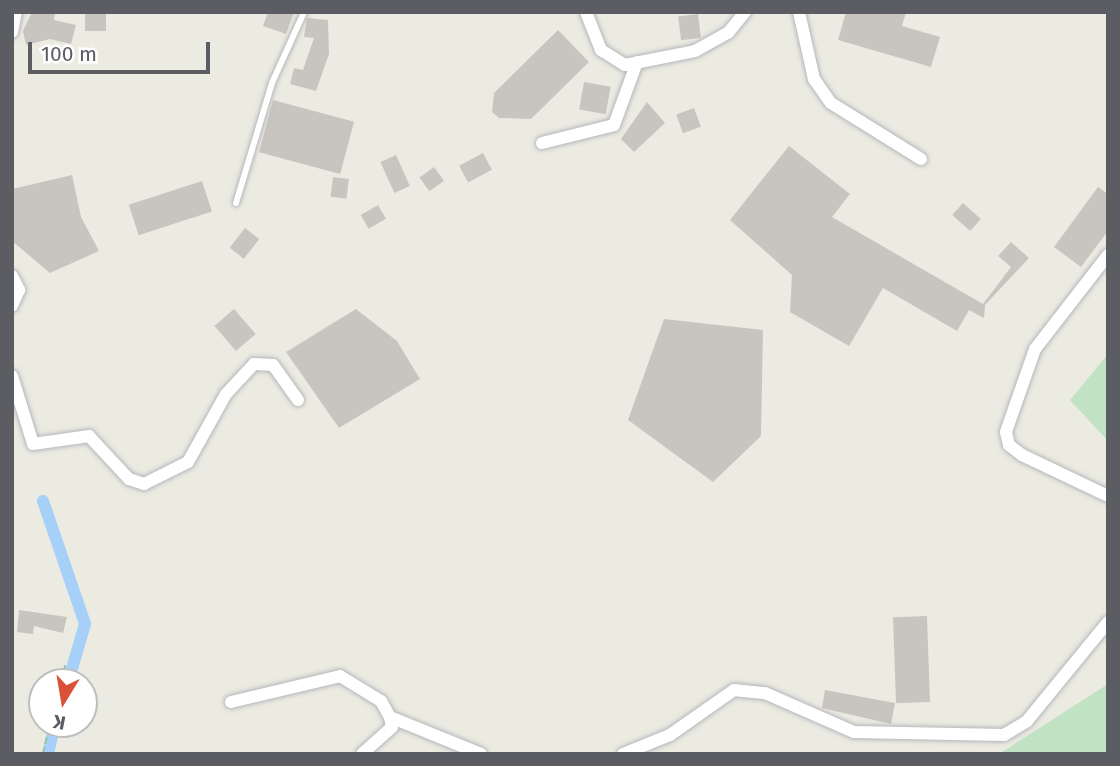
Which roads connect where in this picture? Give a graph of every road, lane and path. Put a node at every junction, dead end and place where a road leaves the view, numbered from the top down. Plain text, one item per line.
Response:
1 (16, 12) edge
2 (304, 12) edge
3 (586, 12) edge
4 (745, 12) edge
5 (799, 12) edge
6 (12, 32) edge
7 (638, 62) junction
8 (542, 143) dead end
9 (921, 159) dead end
10 (236, 203) dead end
11 (1108, 255) edge
12 (12, 276) edge
13 (12, 306) edge
14 (12, 376) edge
15 (298, 400) dead end
16 (1108, 496) edge
17 (1108, 622) edge
18 (66, 662) dead end
19 (64, 668) edge
20 (231, 702) dead end
21 (390, 717) junction
22 (362, 754) edge
23 (481, 754) edge
24 (623, 754) edge

1 - 6 street
2 - 10 lane
3 - 7 street
4 - 7 street
5 - 9 street
7 - 8 street
11 - 16 street
12 - 13 street
14 - 15 street
17 - 24 street
18 - 19 path
20 - 21 street
21 - 22 street
21 - 23 street

